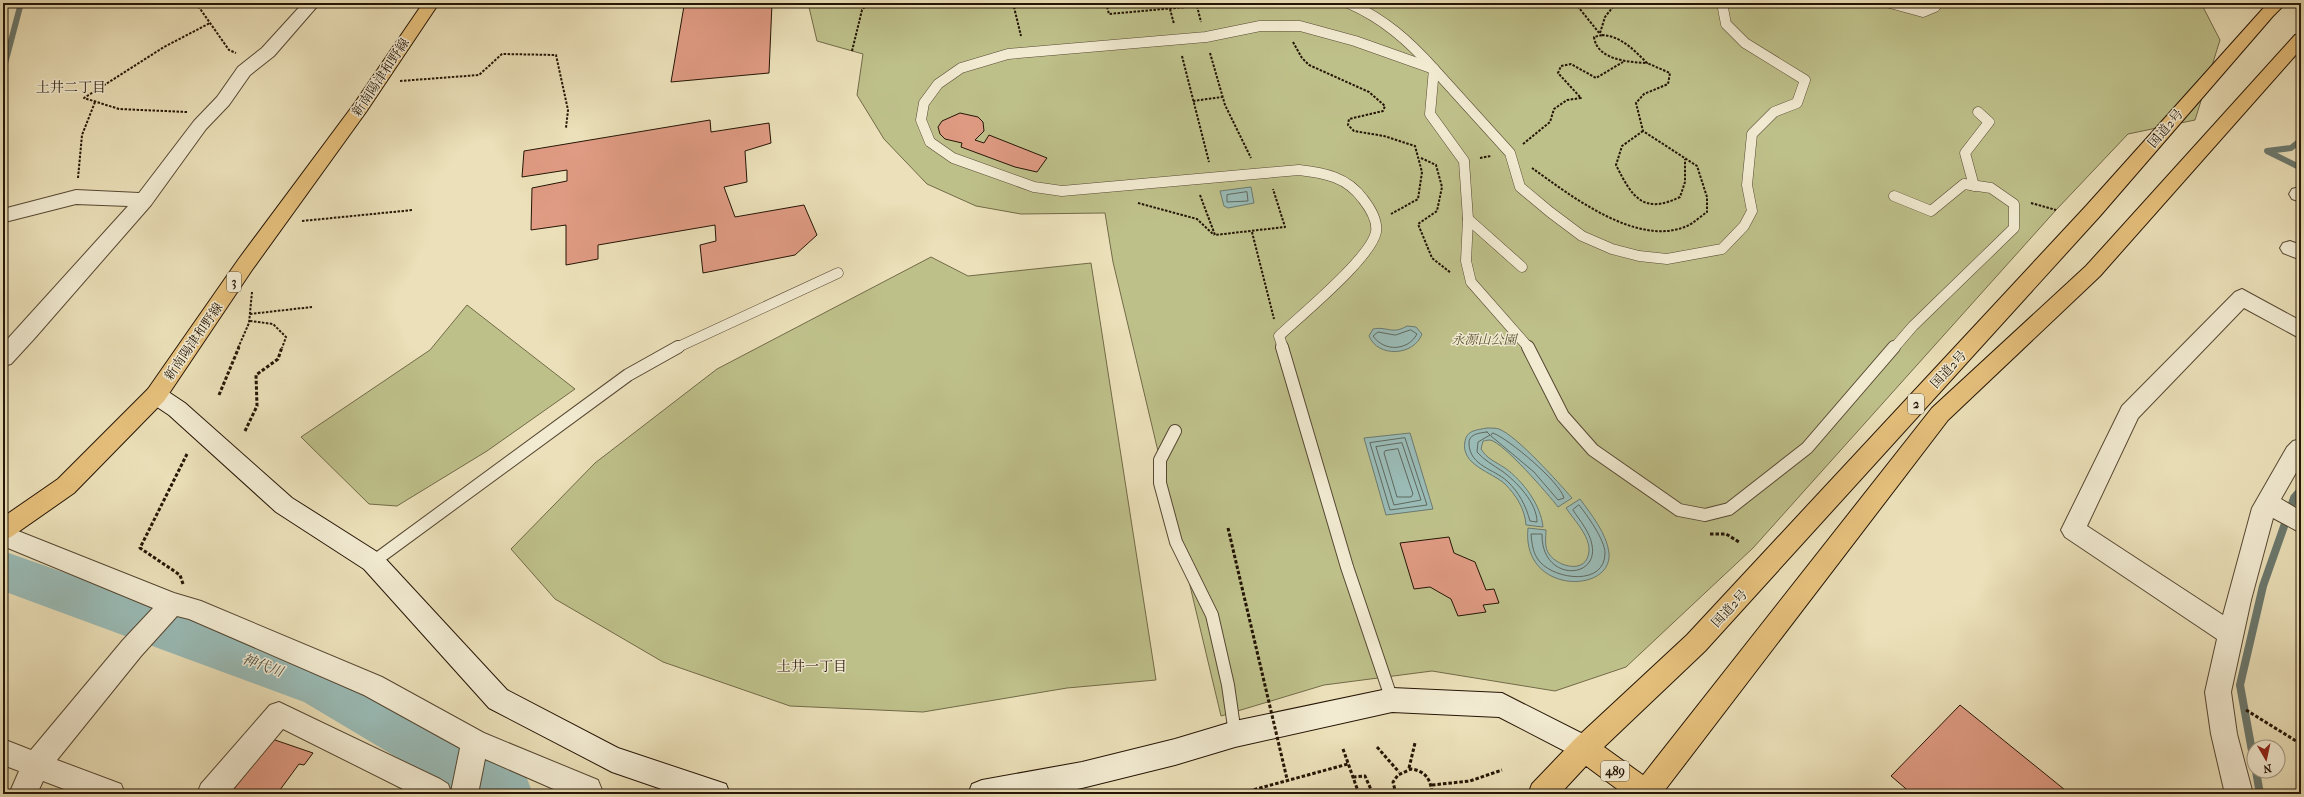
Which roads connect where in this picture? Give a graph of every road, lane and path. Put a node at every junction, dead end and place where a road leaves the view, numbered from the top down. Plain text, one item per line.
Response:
1 (196, 3) edge
2 (312, 3) edge
3 (431, 3) edge
4 (868, 3) edge
5 (1013, 3) edge
6 (1106, 3) edge
7 (1230, 3) edge
8 (1348, 3) edge
9 (1575, 3) edge
10 (1616, 3) edge
11 (1722, 3) edge
12 (1890, 3) edge
13 (1937, 3) edge
14 (2278, 3) edge
15 (210, 23) junction
16 (1285, 26) junction
17 (1600, 34) junction
18 (1206, 37) junction
19 (2301, 39) edge
20 (1179, 40) junction
21 (852, 50) dead end
22 (1025, 52) junction
23 (257, 62) junction
24 (1623, 62) junction
25 (1647, 63) junction
26 (1434, 69) junction
27 (396, 82) dead end
28 (1222, 97) junction
29 (1193, 101) junction
30 (95, 102) junction
31 (1978, 112) dead end
32 (213, 113) junction
33 (566, 128) dead end
34 (1643, 130) junction
35 (1510, 153) junction
36 (1421, 158) junction
37 (1251, 159) dead end
38 (1685, 159) junction
39 (1464, 161) junction
40 (1268, 173) junction
41 (1214, 179) junction
42 (1195, 181) junction
43 (1974, 186) junction
44 (1894, 196) dead end
45 (76, 197) junction
46 (144, 200) junction
47 (1135, 202) dead end
48 (2014, 204) junction
49 (413, 210) dead end
50 (2056, 210) dead end
51 (5, 215) dead end
52 (1468, 219) junction
53 (296, 222) dead end
54 (1375, 224) junction
55 (1252, 232) junction
56 (1215, 235) junction
57 (1522, 267) dead end
58 (838, 273) dead end
59 (1470, 282) junction
60 (252, 291) dead end
61 (312, 308) dead end
62 (250, 314) junction
63 (250, 321) junction
64 (2301, 331) edge
65 (1279, 336) junction
66 (3, 358) edge
67 (156, 395) junction
68 (219, 395) dead end
69 (245, 431) dead end
70 (1175, 431) dead end
71 (2301, 448) edge
72 (188, 454) dead end
73 (2267, 503) junction
74 (2301, 523) edge
75 (1228, 528) dead end
76 (3, 530) edge
77 (3, 535) edge
78 (373, 562) junction
79 (182, 606) junction
80 (2232, 635) junction
81 (2218, 692) junction
82 (1392, 700) junction
83 (1235, 734) junction
84 (475, 742) junction
85 (1415, 743) dead end
86 (2301, 744) edge
87 (1377, 746) dead end
88 (1584, 748) junction
89 (1342, 750) dead end
90 (3, 752) edge
91 (37, 764) junction
92 (1348, 764) junction
93 (1409, 768) junction
94 (1502, 770) dead end
95 (1399, 772) junction
96 (1353, 778) junction
97 (1287, 779) junction
98 (1432, 785) junction
99 (588, 790) dead end
100 (23, 794) edge
101 (111, 794) edge
102 (211, 794) edge
103 (438, 794) edge
104 (464, 794) edge
105 (716, 794) edge
106 (982, 794) edge
107 (1238, 794) edge
108 (1359, 794) edge
109 (1373, 794) edge
110 (1396, 794) edge
111 (1432, 794) edge
112 (1542, 794) edge
113 (1645, 794) edge
114 (2239, 794) edge

1 - 15 path
2 - 23 street
3 - 67 main road, 新南陽津和野線 / 3
4 - 21 path
5 - 22 path
6 - 7 path
8 - 26 lane
9 - 17 path
10 - 17 path
11 - 35 lane
12 - 13 lane
14 - 88 main road, 国道2号 / 2
15 - 23 path
15 - 30 path
16 - 18 lane
16 - 26 lane
16 - 36 path
17 - 24 path
17 - 25 path
18 - 20 lane
18 - 28 path
19 - 113 main road, 国道2号 / 2
20 - 22 lane
20 - 29 path
22 - 42 lane
23 - 32 street
24 - 25 path
24 - 35 path
25 - 34 path
26 - 35 lane
26 - 39 lane
27 - 33 path
28 - 29 path
28 - 37 path
29 - 41 path
30 - 32 path
30 - 45 path
31 - 43 lane
32 - 46 street
34 - 38 path
34 - 38 path
35 - 38 path
35 - 39 path
36 - 54 path
36 - 59 path
39 - 52 lane
40 - 41 lane
40 - 54 lane
40 - 55 path
41 - 42 lane
42 - 56 path
43 - 44 lane
43 - 48 lane
45 - 46 street
45 - 51 street
46 - 66 street
47 - 56 path
48 - 50 path
48 - 59 lane
49 - 53 path
52 - 57 lane
52 - 59 lane
54 - 65 lane
55 - 56 path
55 - 65 path
58 - 78 lane
60 - 62 path
61 - 62 path
62 - 63 path
63 - 68 path
63 - 69 path
64 - 80 street
65 - 82 lane
67 - 76 main road, 新南陽津和野線 / 3
67 - 78 street
70 - 83 lane
71 - 73 street
72 - 79 path
73 - 74 street
73 - 80 street
75 - 97 path, bridge
77 - 79 street
78 - 105 street
79 - 84 street
79 - 91 street
80 - 81 street
81 - 86 path
81 - 114 street
82 - 83 street
82 - 88 street
83 - 106 street
84 - 99 street
84 - 104 street
85 - 93 path
87 - 95 path
88 - 112 main road, 国道2号 / 2
88 - 113 main road, 489
89 - 92 path
90 - 91 street
91 - 100 street
91 - 101 street
92 - 96 path
92 - 97 path
93 - 95 path
93 - 98 path
94 - 98 path
95 - 110 path
96 - 108 path
96 - 109 path
97 - 107 path
98 - 111 path
102 - 103 street

